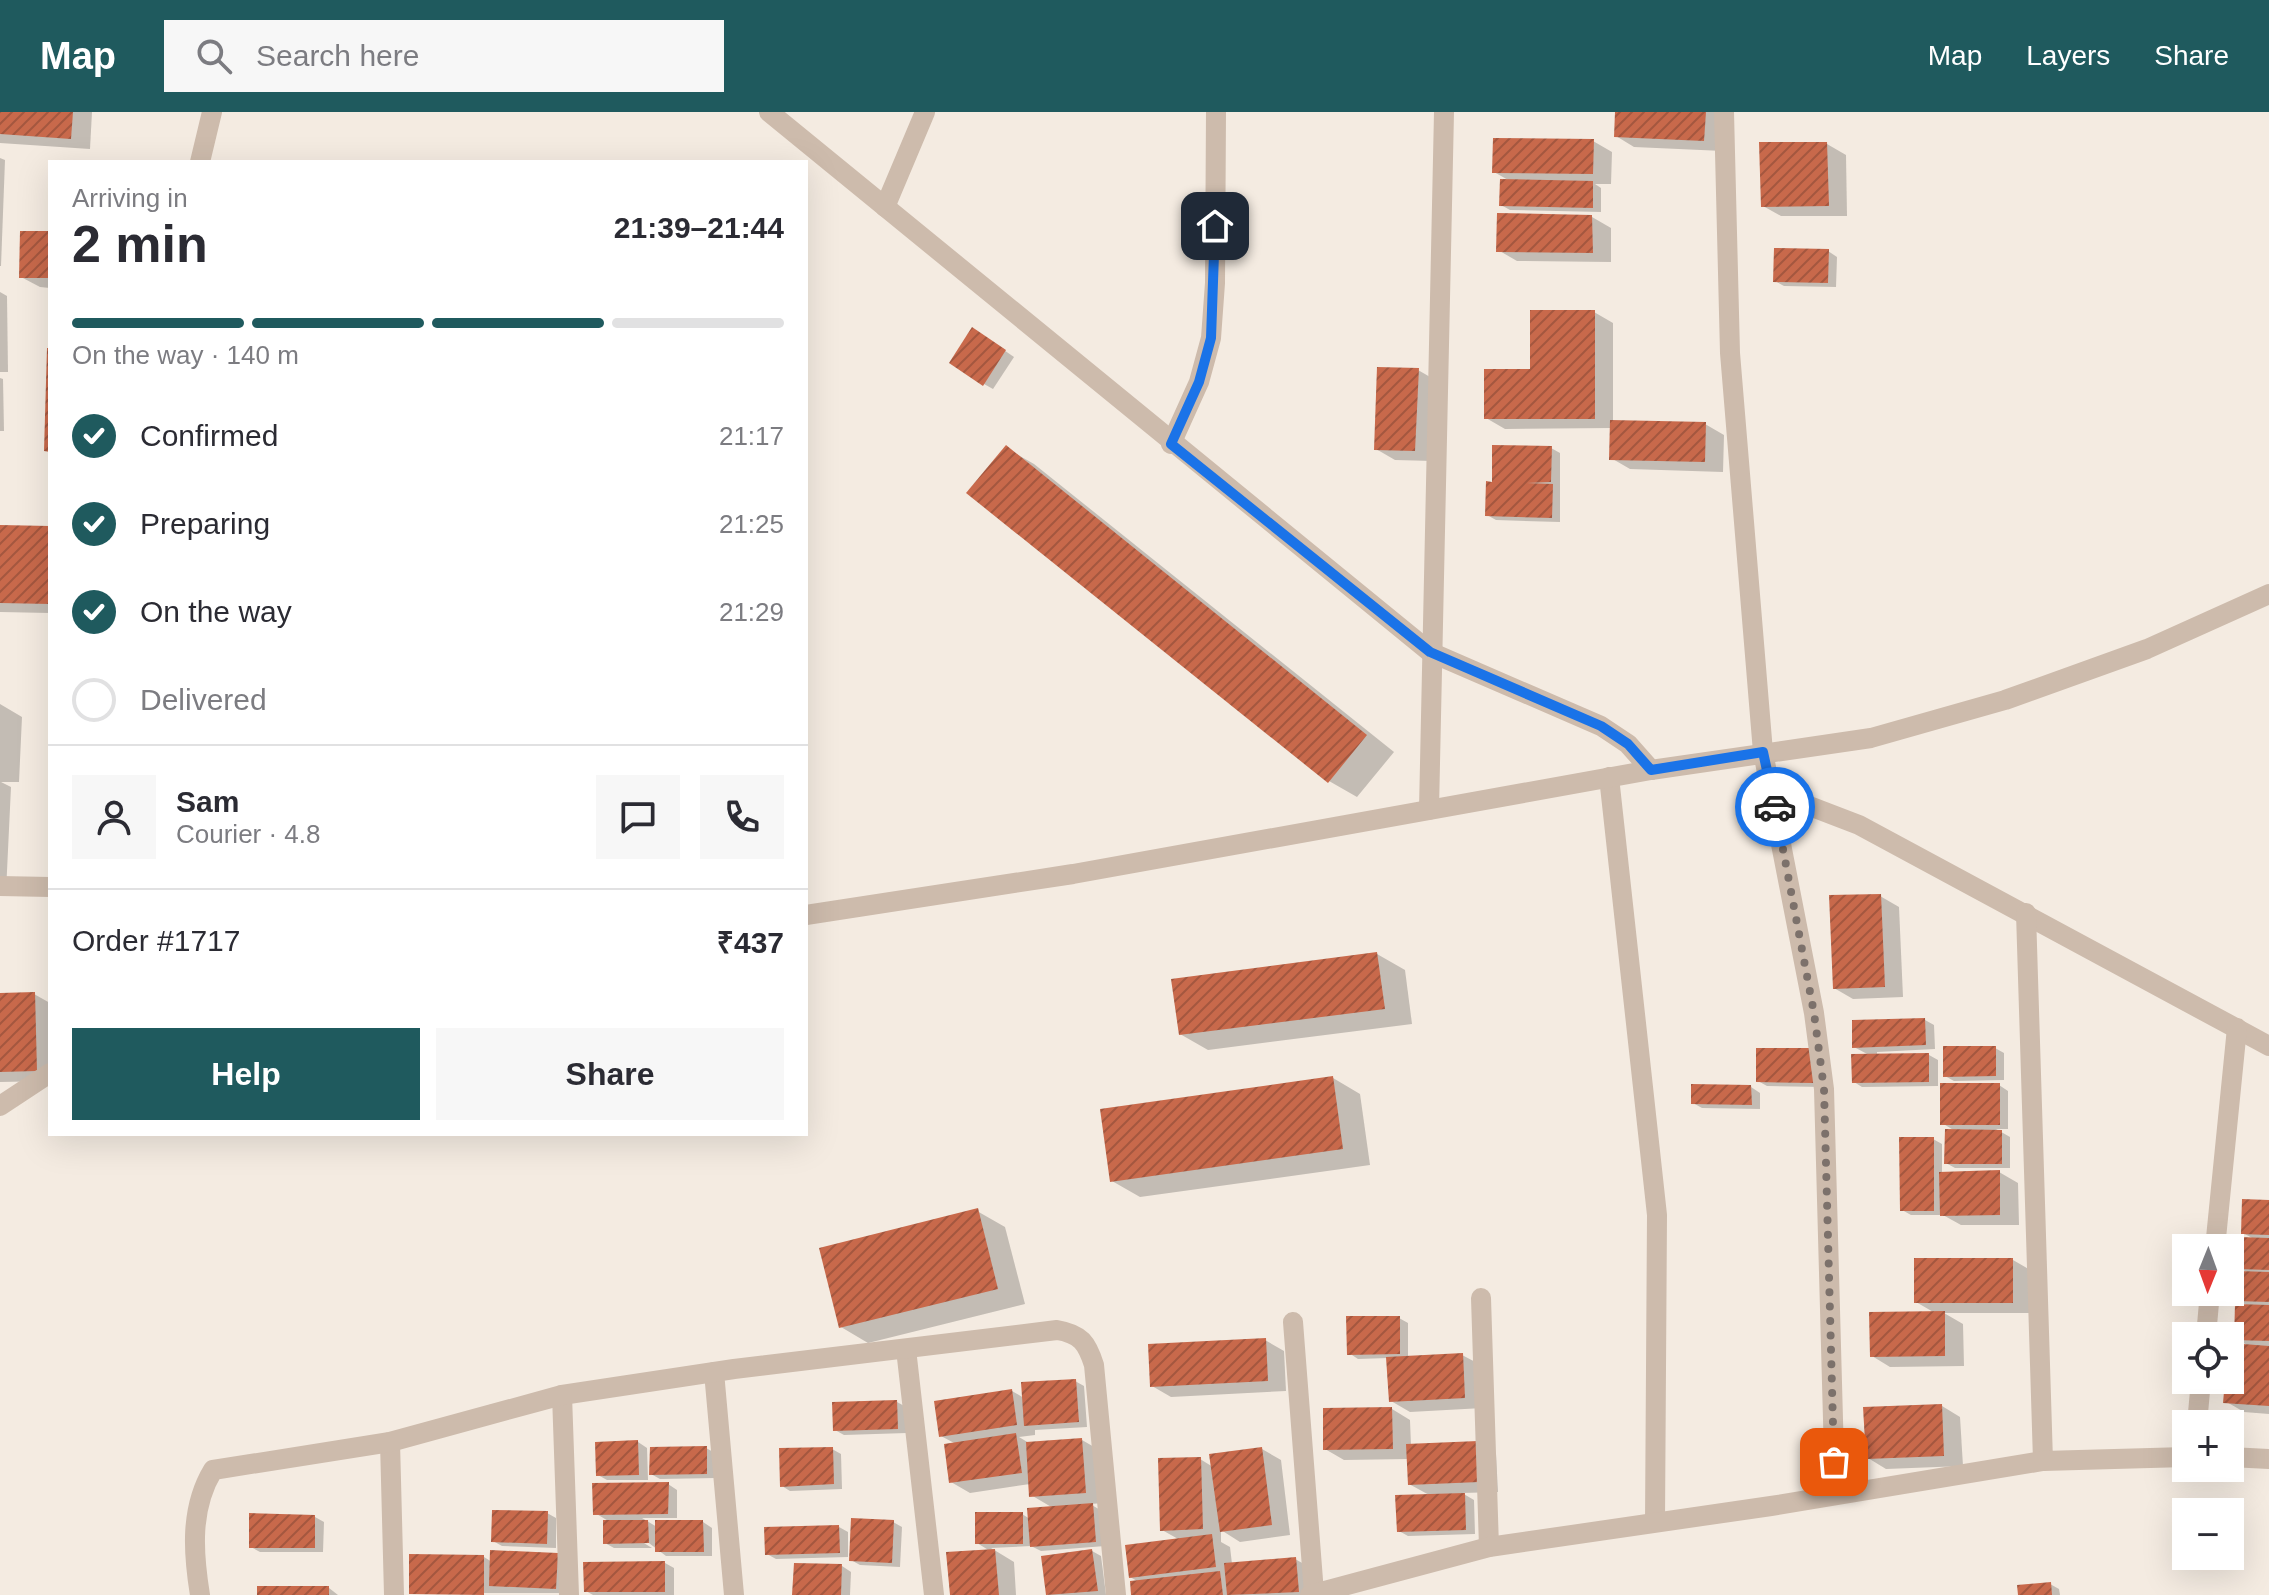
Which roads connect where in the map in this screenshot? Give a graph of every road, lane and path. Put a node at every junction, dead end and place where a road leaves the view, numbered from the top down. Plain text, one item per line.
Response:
1 (212, 112) edge
2 (769, 112) edge
3 (925, 112) edge
4 (1216, 112) edge
5 (1444, 112) edge
6 (1724, 112) edge
7 (200, 160) edge
8 (885, 207) junction
9 (1171, 444) junction
10 (2269, 594) edge
11 (1430, 652) junction
12 (1763, 752) junction
13 (1651, 770) junction
14 (1609, 777) junction
15 (1773, 799) junction
16 (1429, 810) junction
17 (0, 886) edge
18 (48, 887) edge
19 (2026, 913) junction
20 (808, 915) edge
21 (2237, 1028) junction
22 (2269, 1046) edge
23 (48, 1074) edge
24 (0, 1106) edge
25 (2216, 1234) edge
26 (1481, 1298) dead end
27 (1293, 1322) dead end
28 (906, 1349) junction
29 (714, 1372) junction
30 (562, 1395) junction
31 (390, 1442) junction
32 (2172, 1457) edge
33 (2244, 1458) edge
34 (2269, 1459) edge
35 (2043, 1461) junction
36 (1835, 1493) junction
37 (1655, 1522) junction
38 (1489, 1547) junction
39 (1312, 1594) edge
40 (200, 1595) edge
41 (394, 1595) edge
42 (569, 1595) edge
43 (734, 1595) edge
44 (934, 1595) edge
45 (1116, 1595) edge

1 - 7 street
2 - 8 street
3 - 8 street
4 - 9 street
5 - 11 street
6 - 12 street
8 - 9 street
9 - 11 street
10 - 12 street
11 - 13 street
11 - 16 street
12 - 13 street
12 - 15 street
13 - 14 street
14 - 16 street
14 - 37 street
15 - 19 street
15 - 36 street
16 - 20 street
17 - 18 street
19 - 21 street
19 - 35 street
21 - 22 street
21 - 25 street
23 - 24 street
26 - 38 street
27 - 39 street
28 - 29 street
28 - 44 street
28 - 45 street
29 - 30 street
29 - 43 street
30 - 31 street
30 - 42 street
31 - 40 street
31 - 41 street
32 - 35 street
33 - 34 street
35 - 36 street
36 - 37 street
37 - 38 street
38 - 39 street

